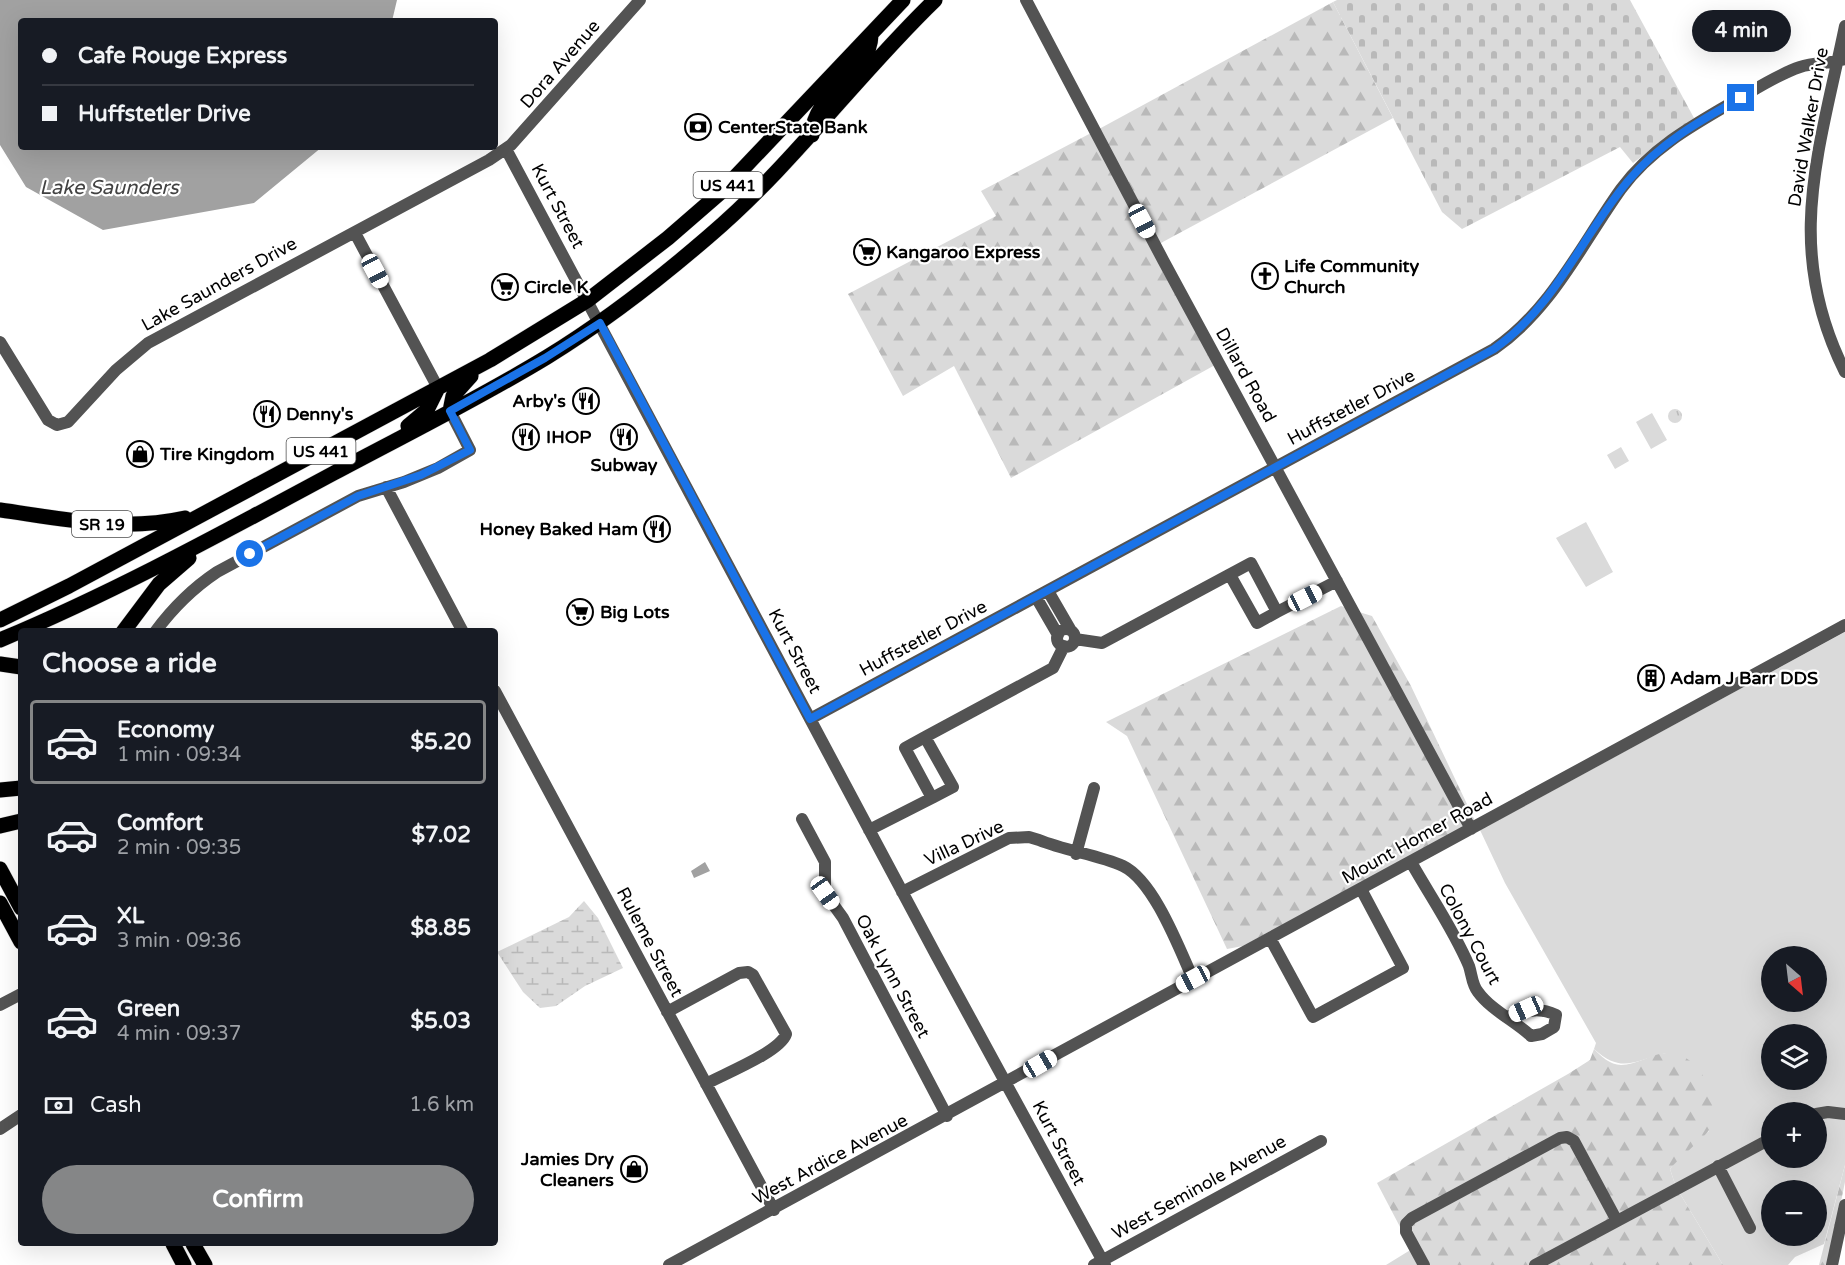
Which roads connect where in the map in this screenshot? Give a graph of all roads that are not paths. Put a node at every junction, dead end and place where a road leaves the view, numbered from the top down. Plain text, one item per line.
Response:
1 (640, 0) edge
2 (903, 0) edge
3 (1026, 0) edge
4 (930, 2) edge
5 (1845, 26) edge
6 (871, 34) junction
7 (1841, 60) edge
8 (812, 135) junction
9 (506, 149) junction
10 (354, 233) junction
11 (588, 300) junction
12 (600, 323) junction
13 (0, 342) edge
14 (490, 360) junction
15 (1845, 372) edge
16 (438, 388) junction
17 (450, 411) junction
18 (385, 445) junction
19 (1276, 467) junction
20 (386, 487) junction
21 (0, 510) edge
22 (203, 514) junction
23 (216, 536) junction
24 (1230, 575) junction
25 (1337, 581) junction
26 (1048, 591) junction
27 (1036, 597) junction
28 (1054, 602) junction
29 (1043, 609) junction
30 (1277, 612) junction
31 (0, 620) edge
32 (1845, 626) edge
33 (26, 628) edge
34 (126, 628) edge
35 (158, 628) edge
36 (461, 628) edge
37 (18, 632) edge
38 (0, 640) edge
39 (1069, 641) junction
40 (0, 664) edge
41 (18, 667) edge
42 (498, 697) edge
43 (810, 719) junction
44 (925, 737) junction
45 (18, 788) edge
46 (1094, 788) dead end
47 (0, 790) edge
48 (932, 798) junction
49 (802, 819) dead end
50 (18, 822) edge
51 (0, 826) edge
52 (1471, 829) junction
53 (869, 830) junction
54 (1076, 854) junction
55 (1411, 862) junction
56 (0, 869) edge
57 (1361, 889) junction
58 (902, 892) junction
59 (18, 902) edge
60 (0, 903) edge
61 (18, 936) edge
62 (1270, 938) junction
63 (1193, 979) junction
64 (18, 996) edge
65 (0, 1005) edge
66 (667, 1012) junction
67 (1506, 1017) dead end
68 (706, 1084) junction
69 (1007, 1084) junction
70 (1827, 1112) edge
71 (1845, 1114) edge
72 (947, 1116) junction
73 (18, 1117) edge
74 (0, 1129) edge
75 (1321, 1141) dead end
76 (1761, 1143) edge
77 (1718, 1166) junction
78 (1845, 1205) edge
79 (774, 1209) junction
80 (1617, 1221) junction
81 (1750, 1228) dead end
82 (174, 1246) edge
83 (194, 1246) edge
84 (1100, 1263) edge
85 (184, 1265) edge
86 (205, 1265) edge
87 (669, 1265) edge
88 (1424, 1265) edge
89 (1535, 1265) edge
90 (1832, 1265) edge

1 - 9 street, Dora Avenue
2 - 6 main road, US 441
3 - 19 street, Dillard Road
4 - 8 main road, US 441
5 - 7 street, David Walker Drive
6 - 8 main road
6 - 11 main road, US 441
7 - 15 street, David Walker Drive
7 - 19 street, Huffstetler Drive
8 - 12 main road, US 441
9 - 10 street, Lake Saunders Drive
9 - 11 street, Kurt Street
10 - 13 street, Lake Saunders Drive
10 - 16 street
11 - 12 street, Kurt Street
11 - 14 main road, US 441
12 - 17 main road, US 441
12 - 43 street, Kurt Street
14 - 16 main road, US 441
14 - 17 main road
16 - 18 main road
16 - 22 main road, US 441
17 - 18 main road, US 441
17 - 20 street
18 - 23 main road, US 441
19 - 25 street, Dillard Road
19 - 26 street, Huffstetler Drive
20 - 35 street
20 - 36 street
21 - 22 main road, SR 19
22 - 31 main road, US 441
23 - 33 main road, US 441
23 - 34 main road
24 - 30 street
24 - 30 street
24 - 39 street
25 - 30 street
25 - 52 street, Dillard Road
26 - 27 street, Huffstetler Drive
26 - 28 street
27 - 29 street
27 - 43 street, Huffstetler Drive
28 - 29 street
28 - 39 street
29 - 39 street
32 - 52 street, Mount Homer Road
37 - 38 main road, US 441
39 - 44 street
40 - 41 main road
42 - 66 street, Ruleme Street
43 - 53 street, Kurt Street
44 - 48 street
44 - 48 street
45 - 47 main road
46 - 54 street
48 - 53 street
49 - 72 street, Oak Lynn Street
50 - 51 main road
52 - 55 street, Mount Homer Road
53 - 58 street, Kurt Street
54 - 58 street, Villa Drive
54 - 63 street, Villa Drive
55 - 57 street, Mount Homer Road
55 - 67 street, Colony Court
56 - 59 main road
57 - 62 street, Mount Homer Road
57 - 62 street
58 - 69 street, Kurt Street
60 - 61 main road
62 - 63 street, Mount Homer Road
63 - 69 street, Mount Homer Road
64 - 65 street
66 - 68 street, Ruleme Street
66 - 68 street
68 - 79 street, Ruleme Street
69 - 72 street, West Ardice Avenue
69 - 84 street, Kurt Street
70 - 71 street
72 - 79 street, West Ardice Avenue
73 - 74 street
75 - 84 street, West Seminole Avenue
76 - 77 street
77 - 80 street
77 - 81 street
78 - 90 street
79 - 87 street, West Ardice Avenue
80 - 88 street
80 - 89 street
82 - 85 main road
83 - 86 main road

